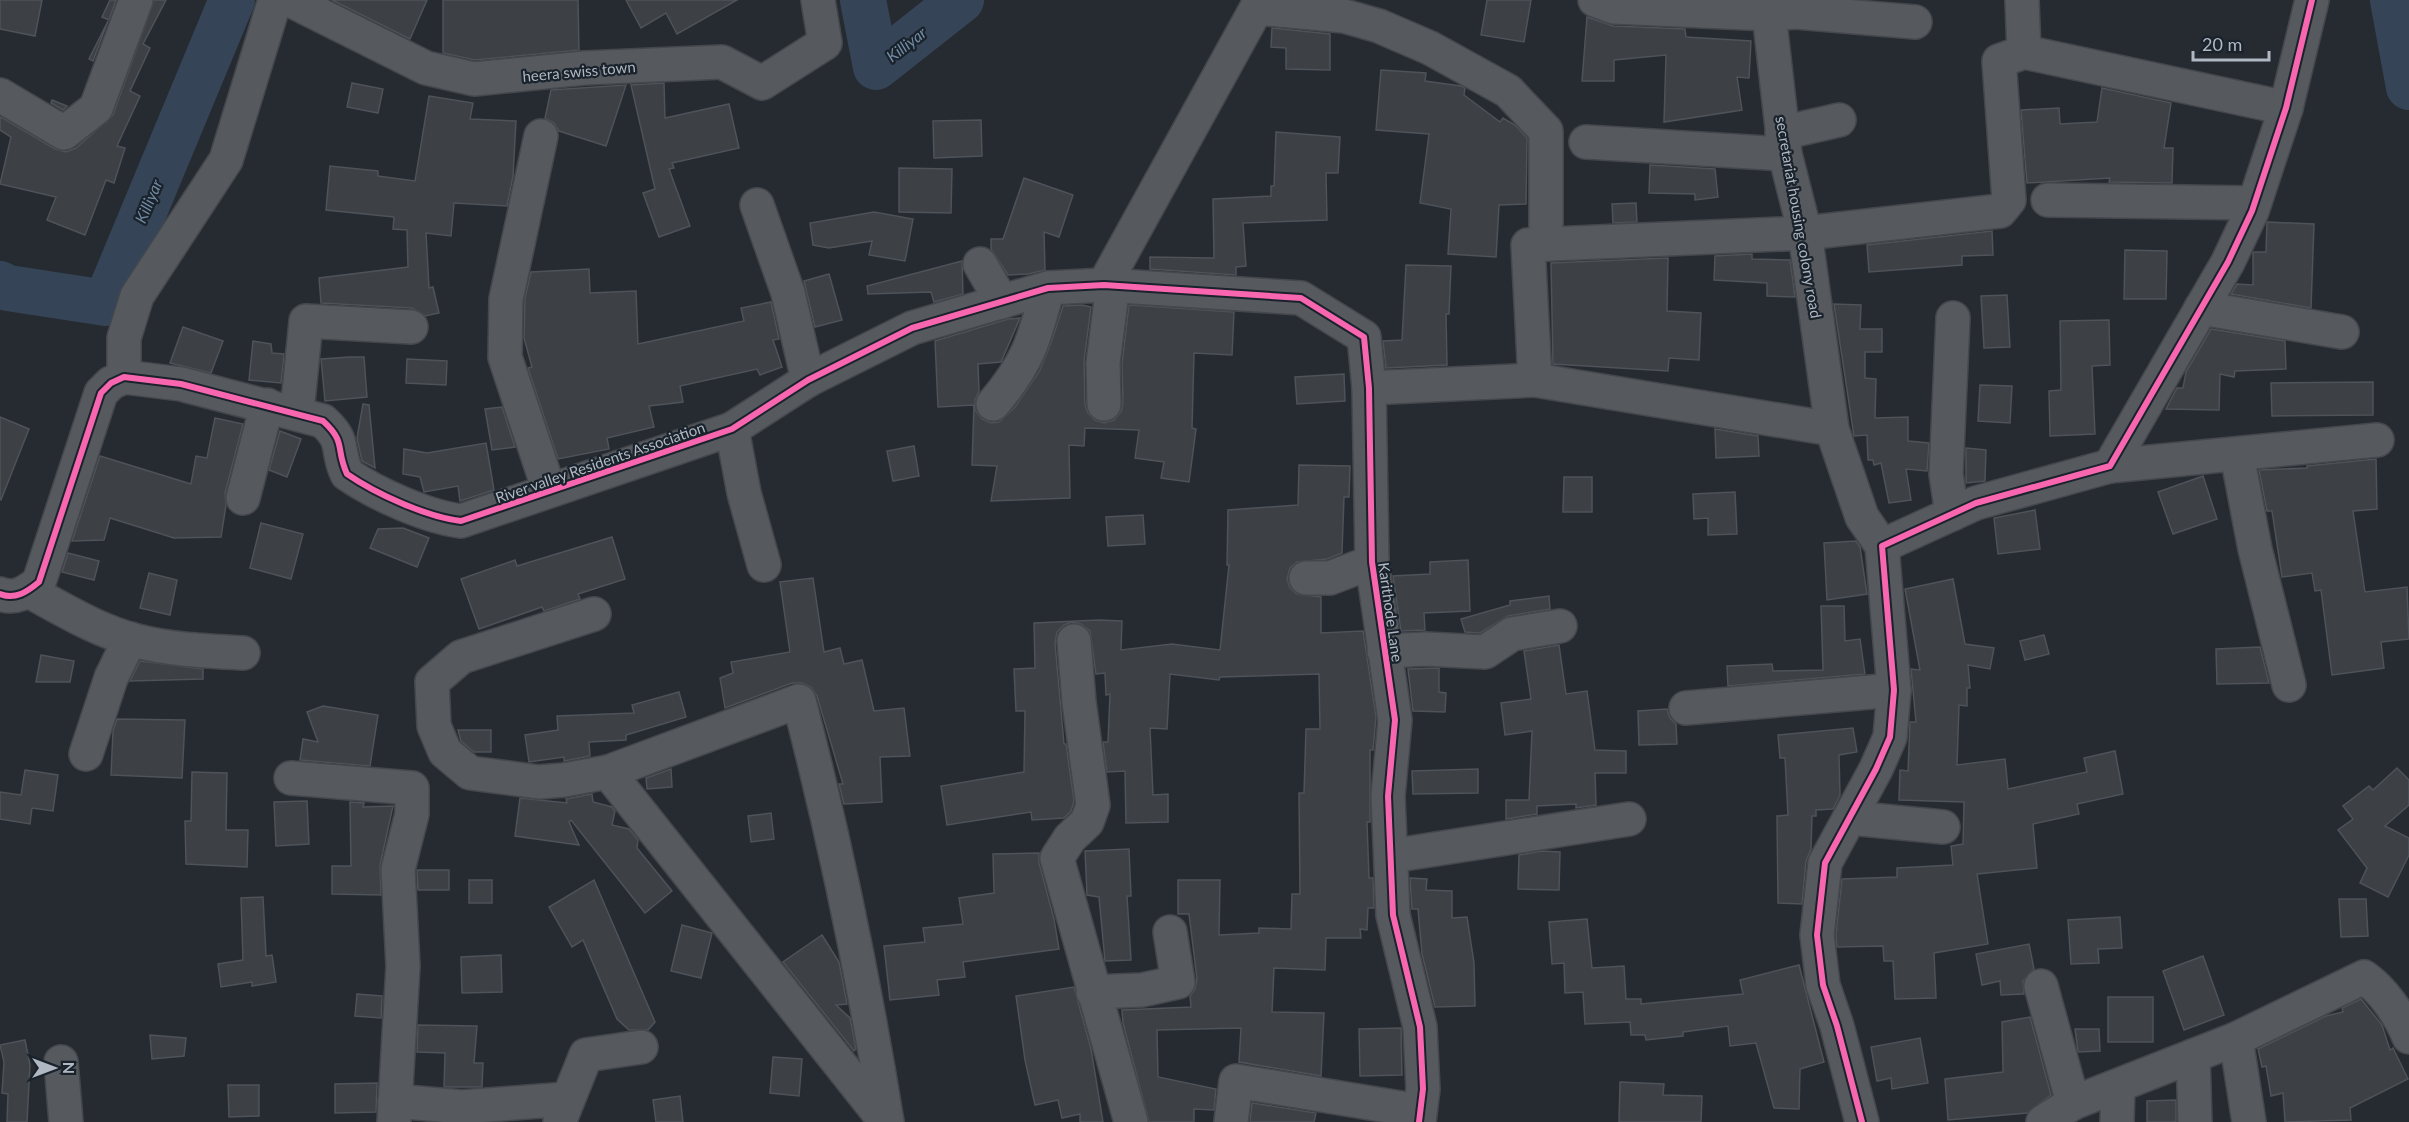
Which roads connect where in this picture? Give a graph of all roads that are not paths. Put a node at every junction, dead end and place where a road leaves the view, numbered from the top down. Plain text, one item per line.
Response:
1 (136, 0) edge
2 (275, 0) edge
3 (290, 0) edge
4 (818, 0) edge
5 (1595, 0) edge
6 (2022, 0) edge
7 (2312, 0) edge
8 (1259, 4) edge
9 (1769, 14) junction
10 (1915, 22) dead end
11 (2025, 52) junction
12 (0, 95) edge
13 (2286, 108) junction
14 (1839, 120) dead end
15 (541, 136) dead end
16 (1586, 142) dead end
17 (1784, 143) junction
18 (2048, 200) dead end
19 (2254, 203) junction
20 (757, 206) dead end
21 (1805, 232) junction
22 (1546, 244) junction
23 (980, 264) dead end
24 (1108, 285) junction
25 (1048, 288) junction
26 (1002, 302) junction
27 (2201, 308) junction
28 (1953, 318) dead end
29 (411, 327) dead end
30 (2342, 332) dead end
31 (124, 377) junction
32 (808, 380) junction
33 (1535, 380) junction
34 (1370, 388) junction
35 (993, 404) dead end
36 (1104, 404) dead end
37 (282, 408) junction
38 (732, 429) junction
39 (1832, 429) junction
40 (2377, 440) dead end
41 (2237, 455) junction
42 (2110, 466) junction
43 (549, 490) junction
44 (243, 498) dead end
45 (1952, 514) junction
46 (1882, 546) junction
47 (1372, 562) junction
48 (764, 565) dead end
49 (1306, 578) dead end
50 (16, 593) edge
51 (594, 614) dead end
52 (1560, 626) dead end
53 (130, 639) junction
54 (1074, 641) dead end
55 (1384, 651) junction
56 (243, 653) dead end
57 (2289, 685) dead end
58 (1894, 690) junction
59 (1686, 708) dead end
60 (86, 754) dead end
61 (608, 772) junction
62 (291, 778) dead end
63 (1851, 818) junction
64 (1629, 819) dead end
65 (1943, 828) dead end
66 (1391, 856) junction
67 (1170, 933) dead end
68 (2041, 986) dead end
69 (1093, 992) junction
70 (2409, 1037) edge
71 (2236, 1039) junction
72 (641, 1047) dead end
73 (2193, 1056) junction
74 (61, 1062) dead end
75 (2118, 1086) junction
76 (2073, 1103) junction
77 (394, 1111) edge
78 (563, 1111) edge
79 (1419, 1116) edge
80 (66, 1122) edge
81 (886, 1122) edge
82 (1131, 1122) edge
83 (1231, 1122) edge
84 (1862, 1122) edge
85 (2043, 1122) edge
86 (2117, 1122) edge
87 (2195, 1122) edge
88 (2249, 1122) edge

1 - 12 street
2 - 31 street
3 - 4 street, heera swiss town
5 - 9 street
6 - 11 street
7 - 13 street
8 - 22 street
8 - 24 street
9 - 10 street
9 - 17 street, secretariat housing colony road
11 - 13 street
11 - 21 street
13 - 19 street
14 - 17 street
15 - 43 street
16 - 17 street
17 - 21 street, secretariat housing colony road
18 - 19 street
19 - 27 street
20 - 32 street
21 - 22 street
21 - 39 street, secretariat housing colony road
22 - 33 street
23 - 26 street
24 - 25 street, River valley Residents Association
24 - 34 street, Karithode Lane
24 - 36 street
25 - 26 street, River valley Residents Association
25 - 35 street
26 - 32 street, River valley Residents Association
27 - 30 street
27 - 42 street
28 - 45 street
29 - 37 street
31 - 37 street, River valley Residents Association
31 - 50 street
32 - 38 street, River valley Residents Association
33 - 34 street
33 - 39 street
34 - 47 street, Karithode Lane
37 - 43 street, River valley Residents Association
37 - 44 street
38 - 43 street, River valley Residents Association
38 - 48 street
39 - 46 street, secretariat housing colony road
40 - 41 street
41 - 42 street
41 - 57 street
42 - 45 street
45 - 46 street
46 - 58 street
47 - 49 street
47 - 55 street, Karithode Lane
50 - 53 street
51 - 61 street
52 - 55 street
53 - 56 street
53 - 60 street
54 - 69 street
55 - 66 street, Karithode Lane
58 - 59 street
58 - 63 street
61 - 81 street
61 - 81 street
62 - 77 street
63 - 65 street
63 - 84 street
64 - 66 street
66 - 79 street, Karithode Lane
67 - 69 street
68 - 76 street
69 - 82 street
70 - 71 street
71 - 73 street
71 - 88 street
72 - 78 street
73 - 75 street
73 - 87 street
74 - 80 street
75 - 76 street
75 - 86 street
76 - 85 street
77 - 78 street
79 - 83 street

